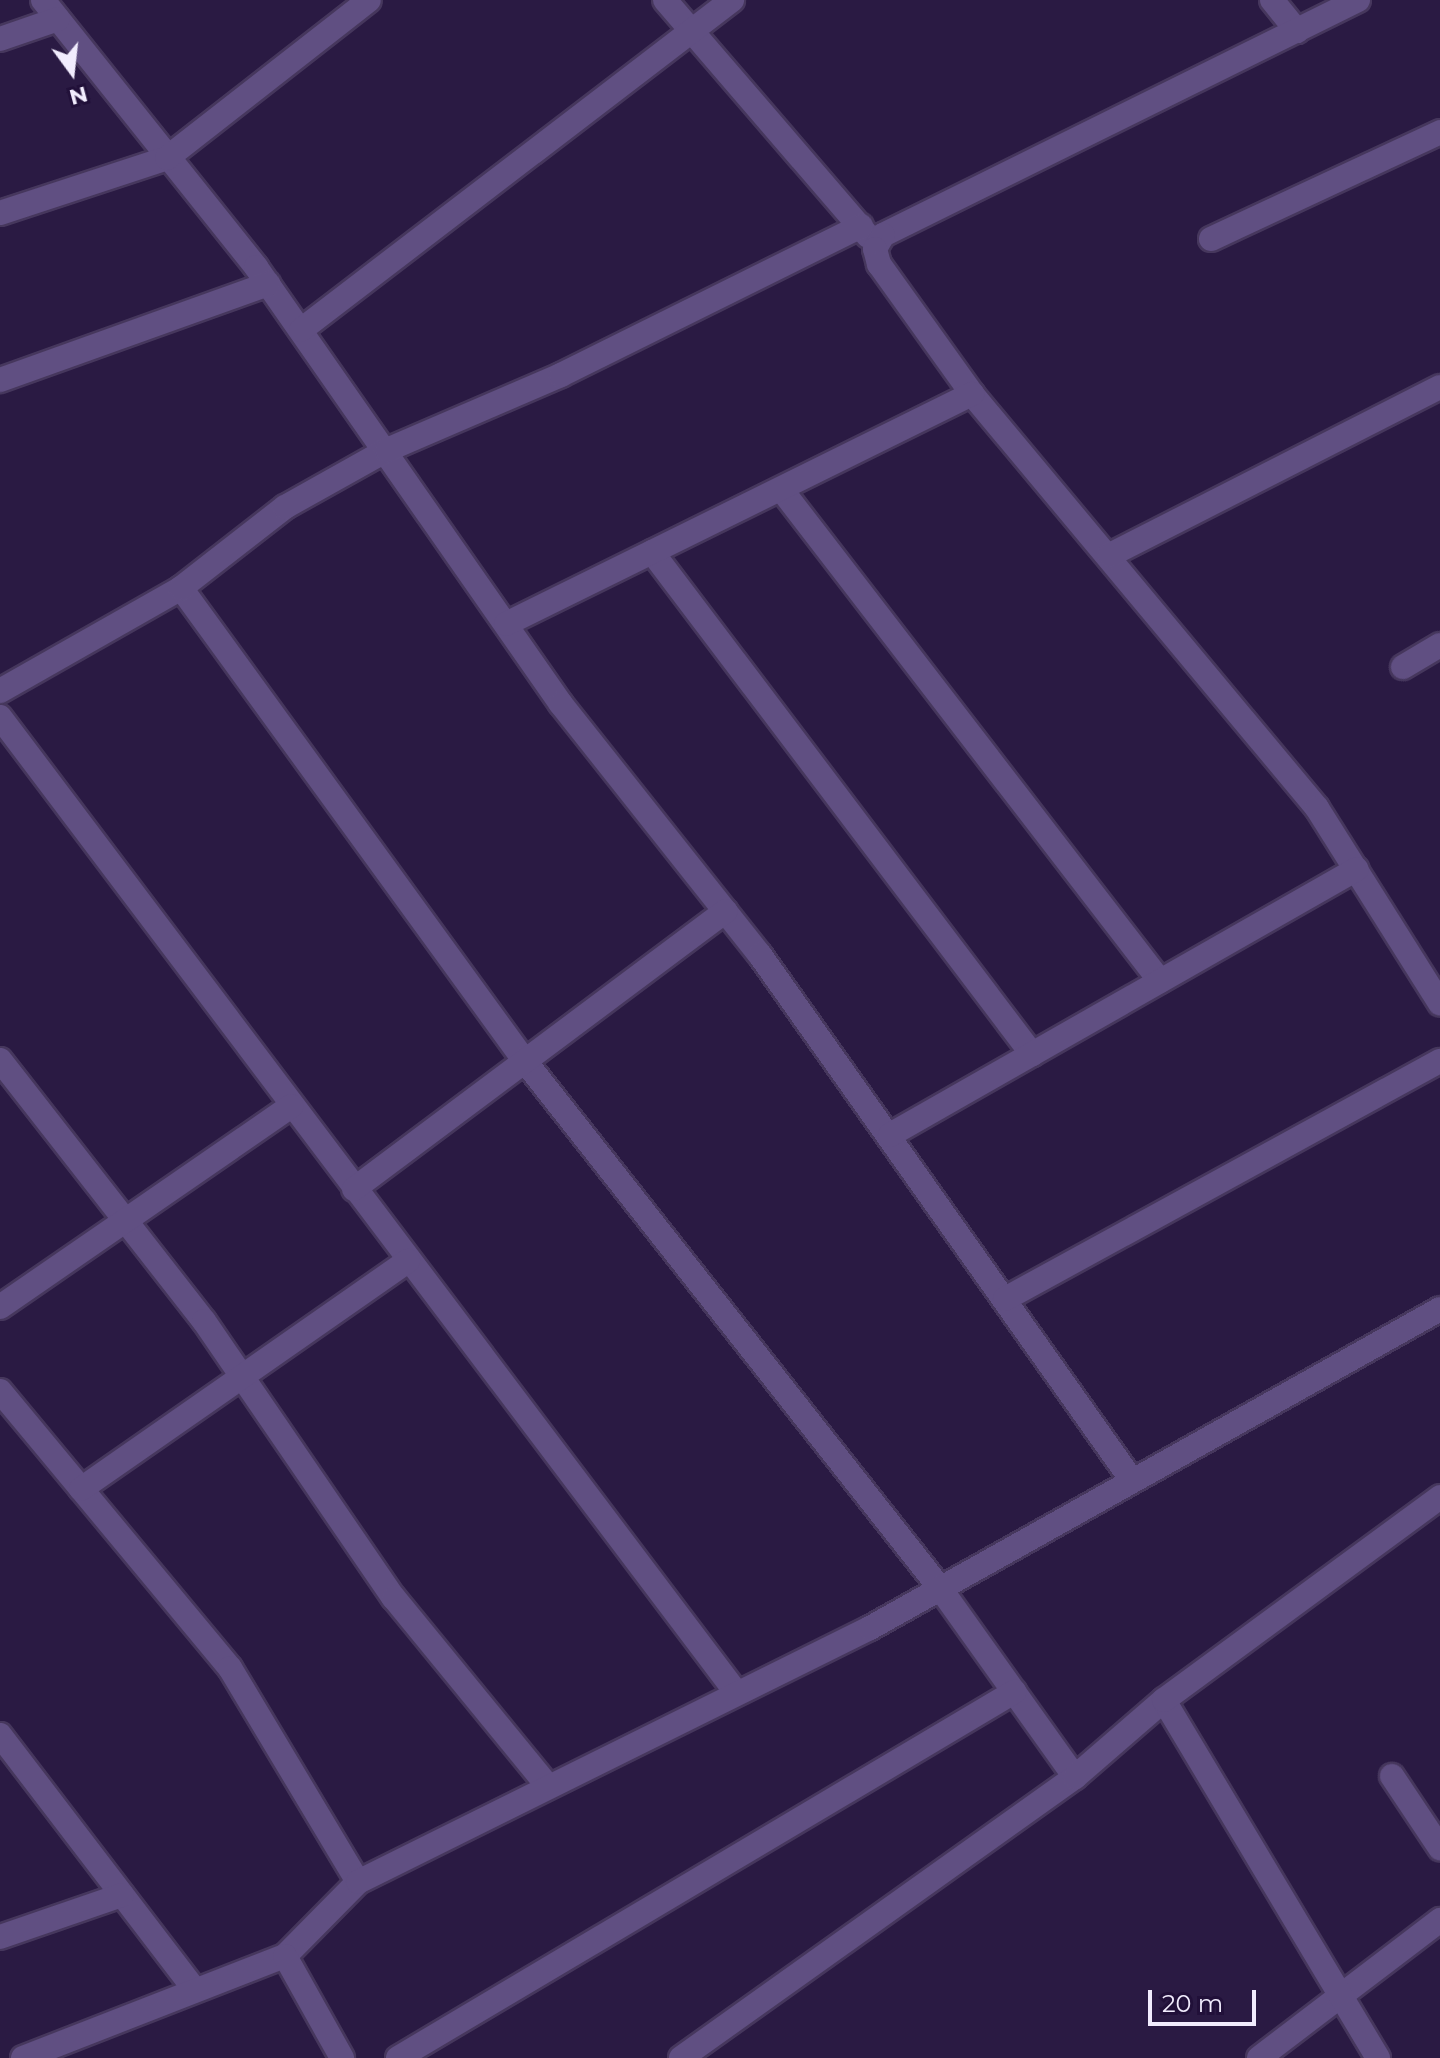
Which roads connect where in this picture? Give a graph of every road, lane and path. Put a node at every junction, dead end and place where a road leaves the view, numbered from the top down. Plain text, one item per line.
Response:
1 (369, 0) edge
2 (665, 0) edge
3 (732, 0) edge
4 (1272, 0) edge
5 (1358, 0) edge
6 (50, 9) edge
7 (692, 31) junction
8 (1297, 31) junction
9 (0, 39) edge
10 (1440, 132) edge
11 (167, 158) junction
12 (0, 213) edge
13 (861, 226) junction
14 (1211, 239) dead end
15 (875, 249) junction
16 (268, 284) junction
17 (301, 330) junction
18 (0, 380) edge
19 (1440, 387) edge
20 (972, 394) junction
21 (387, 450) junction
22 (781, 489) junction
23 (652, 552) junction
24 (1110, 555) junction
25 (181, 588) junction
26 (506, 624) junction
27 (1440, 645) edge
28 (1403, 667) dead end
29 (0, 691) edge
30 (0, 717) edge
31 (1357, 869) junction
32 (725, 911) junction
33 (1160, 981) junction
34 (1440, 1003) edge
35 (1032, 1054) junction
36 (0, 1060) edge
37 (524, 1060) junction
38 (1440, 1061) edge
39 (291, 1106) junction
40 (890, 1135) junction
41 (354, 1189) junction
42 (125, 1220) junction
43 (408, 1261) junction
44 (1005, 1299) junction
45 (0, 1307) edge
46 (1440, 1309) edge
47 (245, 1381) junction
48 (0, 1391) edge
49 (8, 1417) edge
50 (1131, 1479) junction
51 (81, 1489) junction
52 (1440, 1497) edge
53 (940, 1588) junction
54 (735, 1691) junction
55 (1014, 1692) junction
56 (1164, 1700) junction
57 (0, 1735) edge
58 (1392, 1776) dead end
59 (1075, 1777) junction
60 (547, 1785) junction
61 (1440, 1848) edge
62 (358, 1882) junction
63 (122, 1895) junction
64 (1440, 1920) edge
65 (0, 1937) edge
66 (285, 1956) junction
67 (195, 1990) junction
68 (1338, 1999) junction
69 (23, 2058) edge
70 (342, 2058) edge
71 (398, 2058) edge
72 (681, 2058) edge
73 (1259, 2058) edge
74 (1378, 2058) edge

1 - 11 street
2 - 7 street
3 - 7 street
4 - 8 street
5 - 8 street
6 - 9 street
6 - 11 street
7 - 13 street
7 - 17 street
8 - 15 street
10 - 14 street
11 - 12 street
11 - 16 street
13 - 15 street
13 - 21 street
15 - 20 street
16 - 17 street
16 - 18 street
17 - 21 street
19 - 24 street
20 - 22 street
20 - 24 street
21 - 25 street
21 - 26 street
22 - 23 street
22 - 33 street
23 - 26 street
23 - 35 street
24 - 31 street
25 - 29 street
25 - 37 street
26 - 32 street
27 - 28 street
30 - 39 street
31 - 33 street
31 - 34 street
32 - 37 street
32 - 40 street
33 - 35 street
35 - 40 street
36 - 42 street
37 - 41 street
37 - 53 street
38 - 44 street
39 - 41 street
39 - 42 street
40 - 44 street
41 - 43 street
42 - 45 street
42 - 47 street
43 - 47 street
43 - 54 street
44 - 50 street
46 - 50 street
47 - 51 street
47 - 60 street
48 - 49 street
49 - 51 street
50 - 53 street
51 - 62 street
52 - 56 street
53 - 54 street
53 - 55 street
54 - 60 street
55 - 59 street
55 - 71 street
56 - 59 street
56 - 68 street
57 - 63 street
58 - 61 street
59 - 72 street
60 - 62 street
62 - 66 street
63 - 65 street
63 - 67 street
64 - 68 street
66 - 67 street
66 - 70 street
67 - 69 street
68 - 73 street
68 - 74 street

